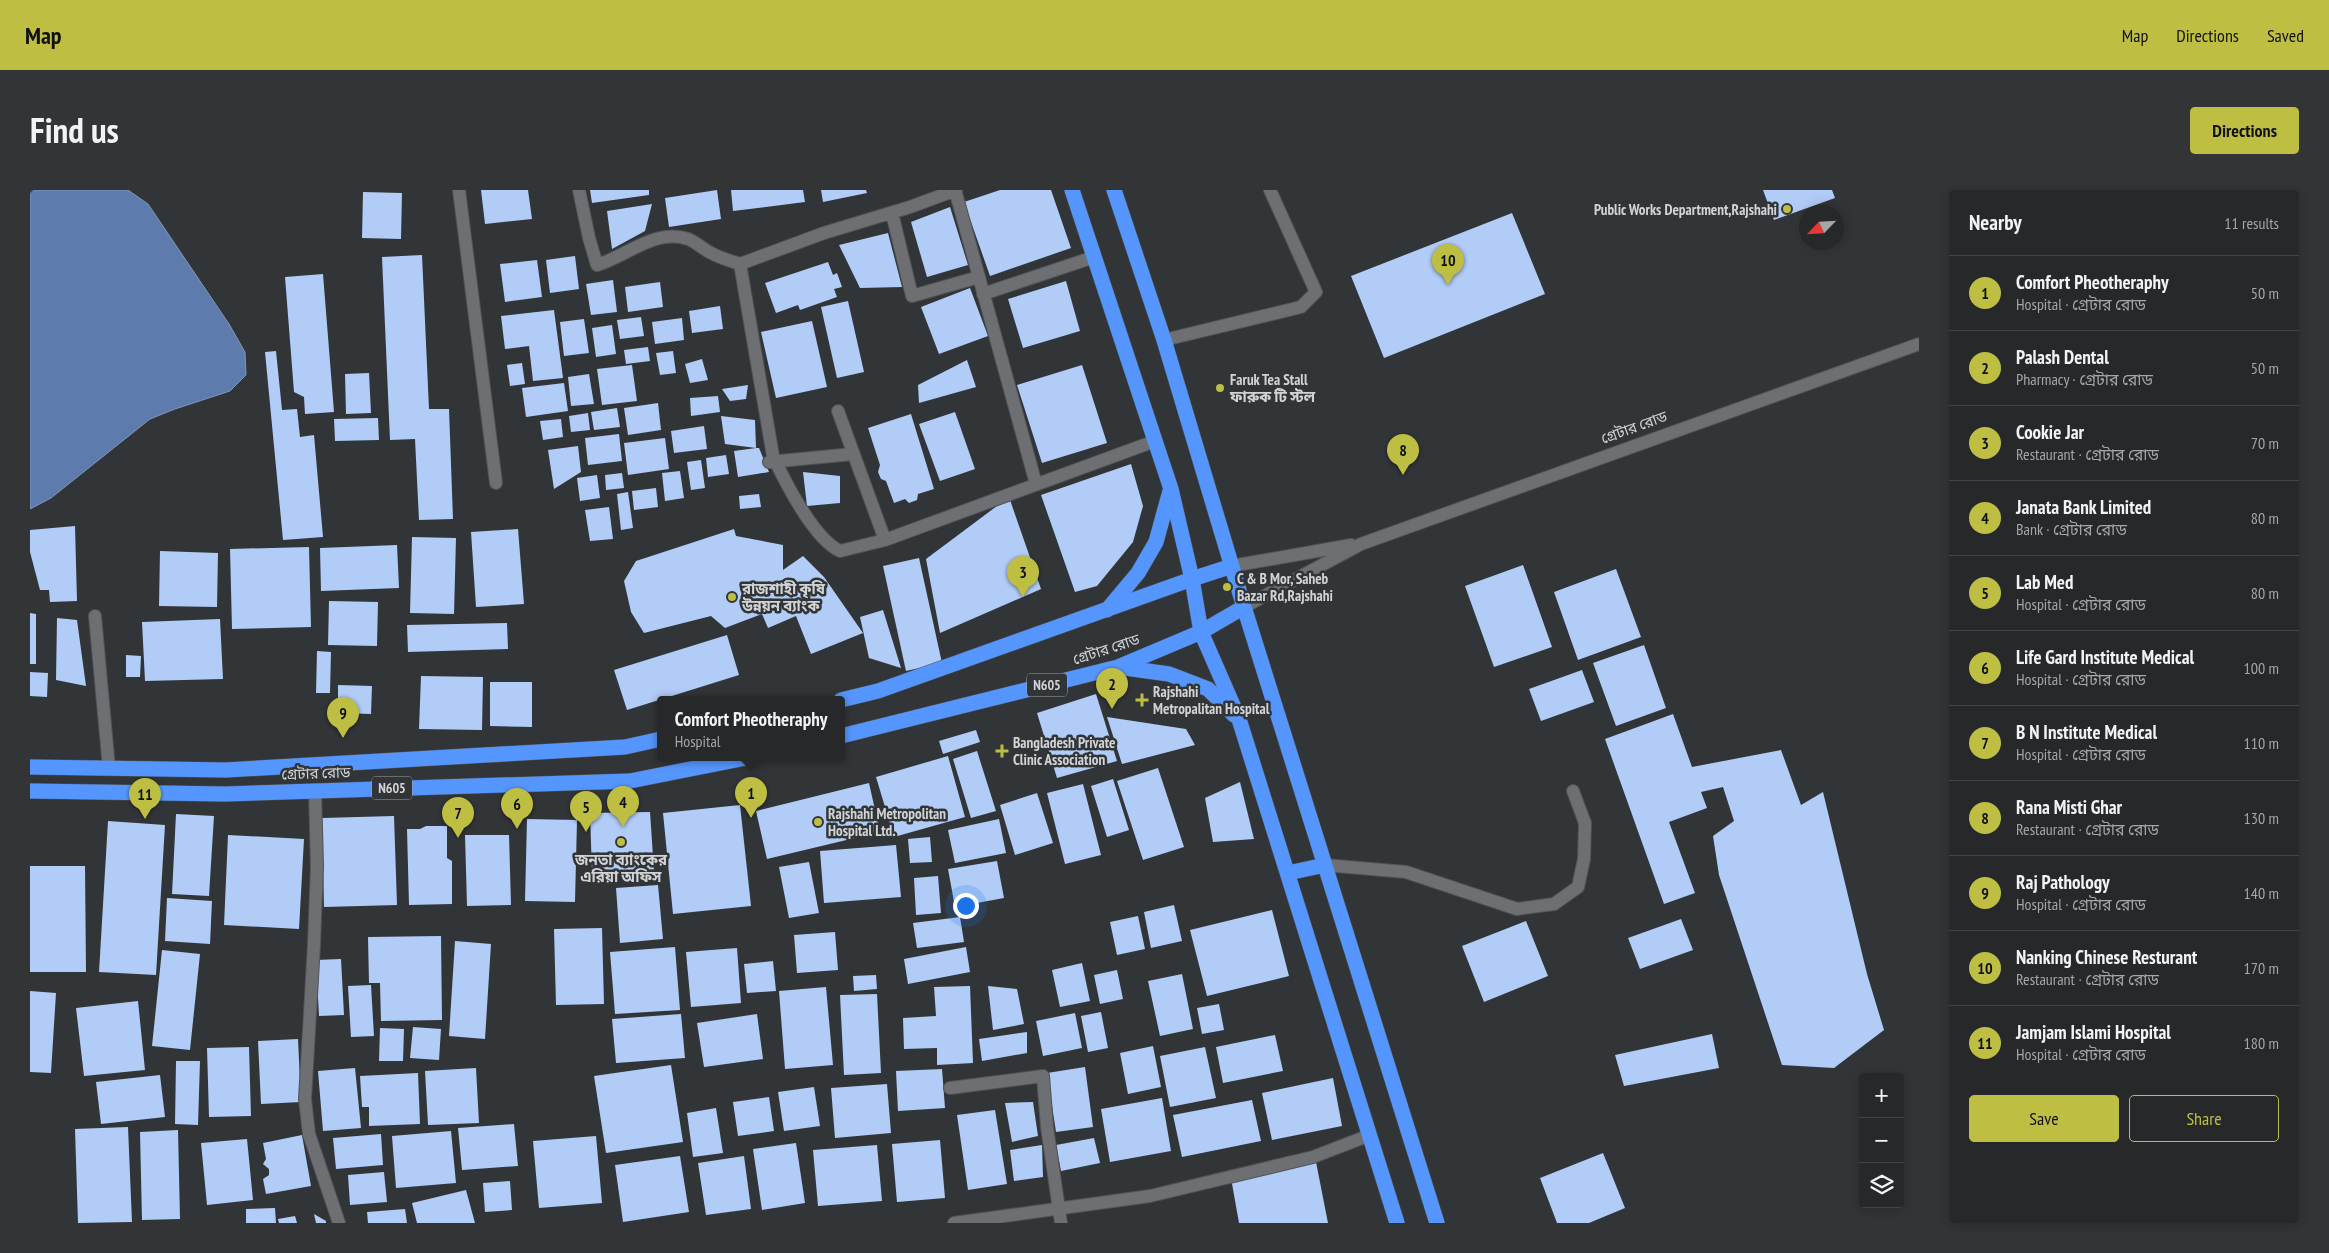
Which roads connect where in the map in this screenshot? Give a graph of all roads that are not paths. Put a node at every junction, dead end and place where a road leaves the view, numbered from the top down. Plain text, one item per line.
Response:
1 (459, 190) edge
2 (579, 190) edge
3 (955, 190) edge
4 (1072, 190) edge
5 (1114, 190) edge
6 (1270, 190) edge
7 (892, 213) junction
8 (1094, 257) junction
9 (740, 264) junction
10 (979, 277) junction
11 (983, 294) junction
12 (1164, 340) junction
13 (1919, 344) edge
14 (838, 411) dead end
15 (1154, 442) junction
16 (853, 454) junction
17 (769, 462) dead end
18 (496, 483) dead end
19 (1036, 484) junction
20 (1170, 489) junction
21 (885, 540) junction
22 (1361, 544) junction
23 (1232, 566) junction
24 (1192, 579) junction
25 (1244, 608) junction
26 (1106, 611) junction
27 (95, 616) dead end
28 (1201, 632) junction
29 (1118, 667) junction
30 (845, 699) edge
31 (1239, 719) junction
32 (845, 735) edge
33 (657, 740) edge
34 (731, 761) edge
35 (30, 767) edge
36 (108, 768) junction
37 (30, 791) edge
38 (315, 791) junction
39 (1574, 791) dead end
40 (1325, 865) junction
41 (1288, 873) junction
42 (950, 1088) dead end
43 (1370, 1135) junction
44 (1059, 1208) junction
45 (339, 1223) edge
46 (954, 1223) edge
47 (1061, 1223) edge
48 (1397, 1223) edge
49 (1437, 1223) edge

1 - 18 street
2 - 9 street
3 - 7 street
3 - 10 street
4 - 8 highway
5 - 12 highway
6 - 12 street
7 - 9 street
7 - 10 street
8 - 11 street
8 - 15 highway
9 - 21 street
10 - 11 street
11 - 19 street
12 - 23 highway
13 - 22 street, গ্রেটার রোড
14 - 16 street
15 - 19 street
15 - 20 highway
16 - 17 street
16 - 21 street
19 - 21 street
20 - 24 highway
20 - 26 highway
22 - 23 street, গ্রেটার রোড
22 - 25 street, গ্রেটার রোড
23 - 24 highway, গ্রেটার রোড
23 - 25 highway
24 - 26 highway, গ্রেটার রোড
24 - 28 highway
25 - 28 highway, গ্রেটার রোড / N605
25 - 40 highway
26 - 30 highway, গ্রেটার রোড
27 - 36 street
28 - 29 highway, গ্রেটার রোড / N605
28 - 31 highway
29 - 31 highway
29 - 32 highway, গ্রেটার রোড / N605
31 - 41 highway
33 - 36 highway, গ্রেটার রোড / N605
34 - 38 highway, গ্রেটার রোড / N605
35 - 36 highway, গ্রেটার রোড / N605
37 - 38 highway, গ্রেটার রোড / N605
38 - 45 street
39 - 40 street
40 - 41 highway
40 - 49 highway
41 - 43 highway
42 - 44 street
43 - 44 street
43 - 48 highway
44 - 46 street
44 - 47 street

